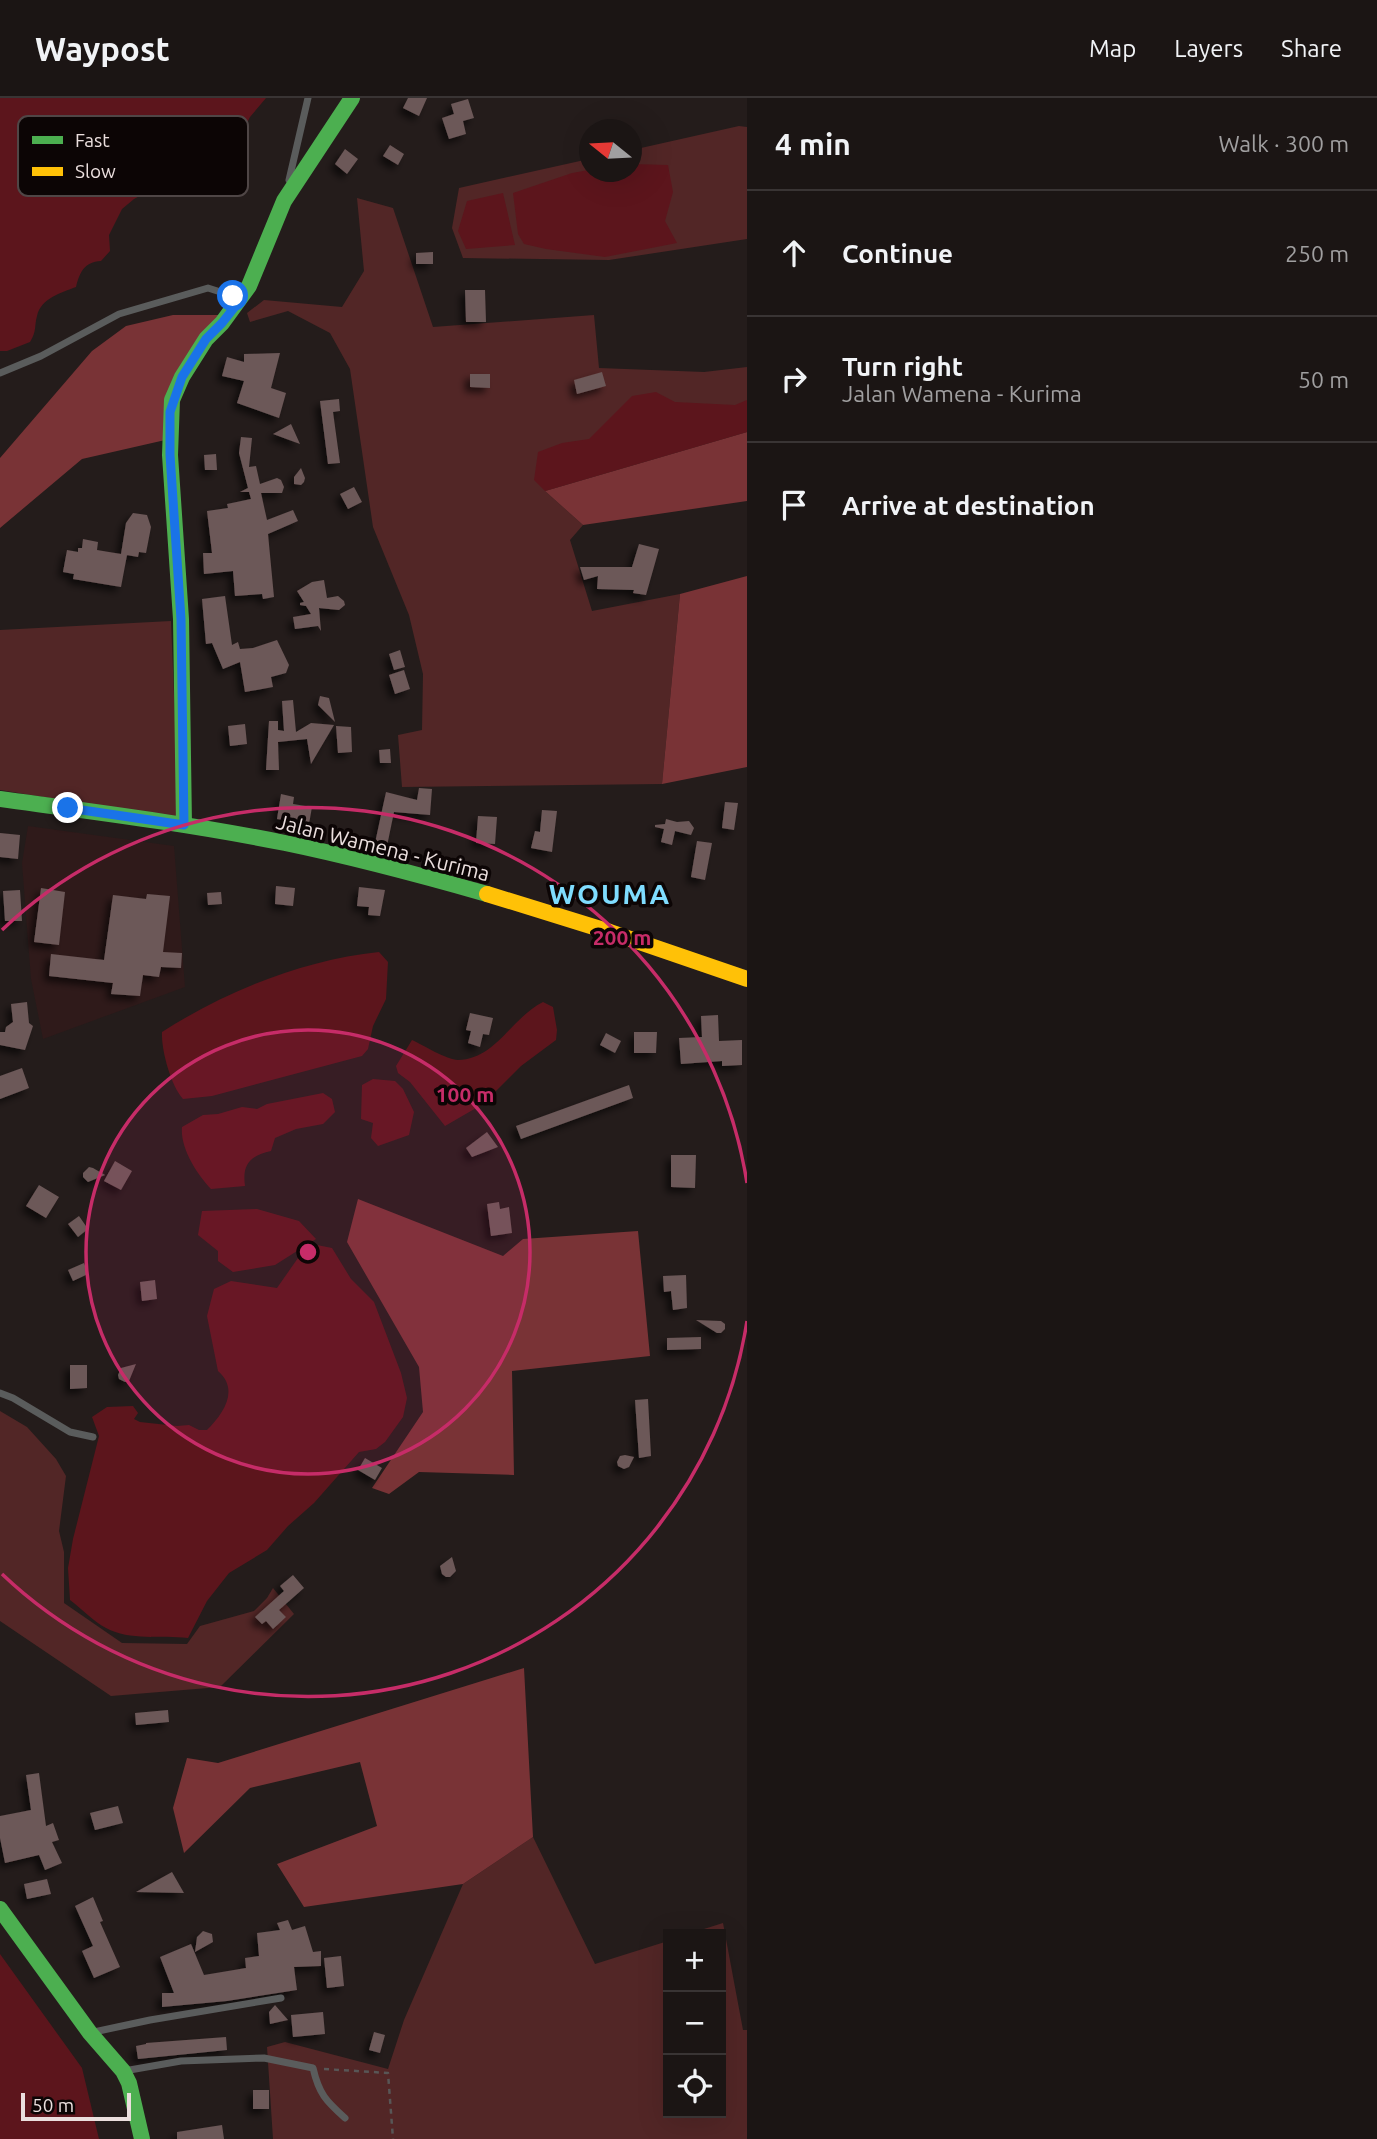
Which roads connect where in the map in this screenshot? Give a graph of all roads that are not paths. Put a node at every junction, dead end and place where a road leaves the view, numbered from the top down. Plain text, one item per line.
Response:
1 (308, 98) edge
2 (352, 98) edge
3 (284, 201) junction
4 (237, 304) junction
5 (0, 373) edge
6 (0, 799) edge
7 (184, 825) junction
8 (747, 979) edge
9 (0, 1393) edge
10 (93, 1437) dead end
11 (0, 1909) edge
12 (281, 1997) dead end
13 (90, 2033) junction
14 (123, 2071) junction
15 (345, 2118) dead end
16 (142, 2139) edge

1 - 3 lane
2 - 3 street
3 - 4 street
4 - 5 lane
4 - 7 street
6 - 7 street, Jalan Wamena - Kurima
7 - 8 street, Jalan Wamena - Kurima
9 - 10 lane
11 - 13 street
12 - 13 lane
13 - 14 street
14 - 15 lane
14 - 16 street

